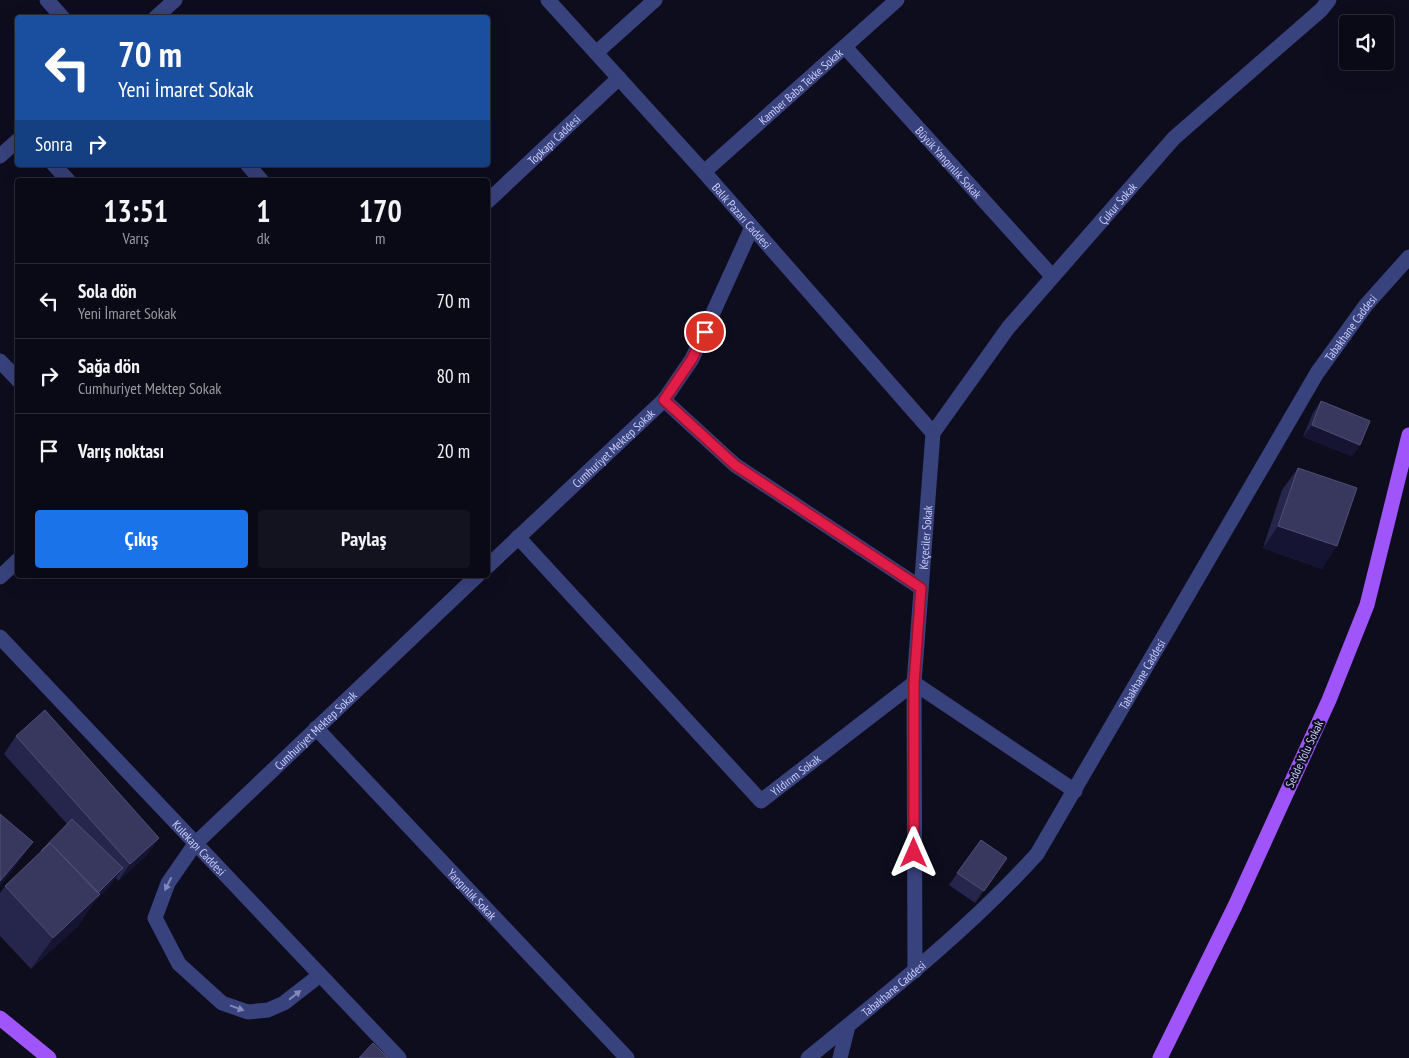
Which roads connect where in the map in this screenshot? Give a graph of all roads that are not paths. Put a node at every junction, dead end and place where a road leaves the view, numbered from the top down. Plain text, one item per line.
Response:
1 (47, 0) edge
2 (176, 0) edge
3 (548, 0) edge
4 (655, 0) edge
5 (897, 0) edge
6 (1329, 0) edge
7 (60, 15) edge
8 (158, 15) edge
9 (845, 47) junction
10 (597, 52) junction
11 (619, 78) junction
12 (15, 143) edge
13 (0, 156) edge
14 (56, 167) edge
15 (250, 167) edge
16 (704, 172) junction
17 (66, 178) edge
18 (259, 178) edge
19 (490, 199) edge
20 (752, 228) junction
21 (1409, 257) edge
22 (1052, 276) junction
23 (0, 361) edge
24 (15, 377) edge
25 (664, 400) junction
26 (933, 433) junction
27 (1409, 435) edge
28 (518, 537) junction
29 (15, 563) edge
30 (490, 564) edge
31 (0, 577) edge
32 (475, 578) edge
33 (921, 588) junction
34 (0, 637) edge
35 (914, 683) junction
36 (316, 728) junction
37 (1075, 791) junction
38 (195, 844) junction
39 (914, 971) junction
40 (320, 975) junction
41 (0, 1018) edge
42 (848, 1026) junction
43 (49, 1058) edge
44 (399, 1058) edge
45 (627, 1058) edge
46 (808, 1058) edge
47 (840, 1058) edge
48 (1160, 1058) edge

1 - 7 street
2 - 8 street
3 - 10 street, Balık Pazarı Caddesi
4 - 10 street
5 - 9 street, Kamber Baba Tekke Sokak
6 - 22 street, Çukur Sokak
9 - 16 street, Kamber Baba Tekke Sokak
9 - 22 street, Büyük Yangınlık Sokak
10 - 11 street, Balık Pazarı Caddesi
11 - 16 street, Balık Pazarı Caddesi
11 - 19 street, Topkapı Caddesi
12 - 13 street
14 - 17 street
15 - 18 street
16 - 20 street, Balık Pazarı Caddesi
20 - 25 street, Cumhuriyet Mektep Sokak
20 - 26 street, Balık Pazarı Caddesi
21 - 37 street, Tabakhane Caddesi
22 - 26 street, Çukur Sokak
23 - 24 street
25 - 28 street, Cumhuriyet Mektep Sokak
25 - 33 street
26 - 33 street, Keçeciler Sokak
27 - 48 main road, Sedde Yolu Sokak
28 - 30 street, Cumhuriyet Mektep Sokak
28 - 35 street, Yıldırım Sokak
29 - 31 street
32 - 36 street, Cumhuriyet Mektep Sokak
33 - 35 street, Keçeciler Sokak
34 - 38 street, Kulekapı Caddesi
35 - 37 street
35 - 39 street, Keçeciler Sokak
36 - 38 street, Cumhuriyet Mektep Sokak
36 - 45 street, Yangınlık Sokak
37 - 39 street, Tabakhane Caddesi
38 - 40 street, Kulekapı Caddesi
38 -> 40 street, Cumhuriyet Mektep Sokak
39 - 42 street, Tabakhane Caddesi
40 - 44 street, Kulekapı Caddesi
41 - 43 main road
42 - 46 street
42 - 47 street

